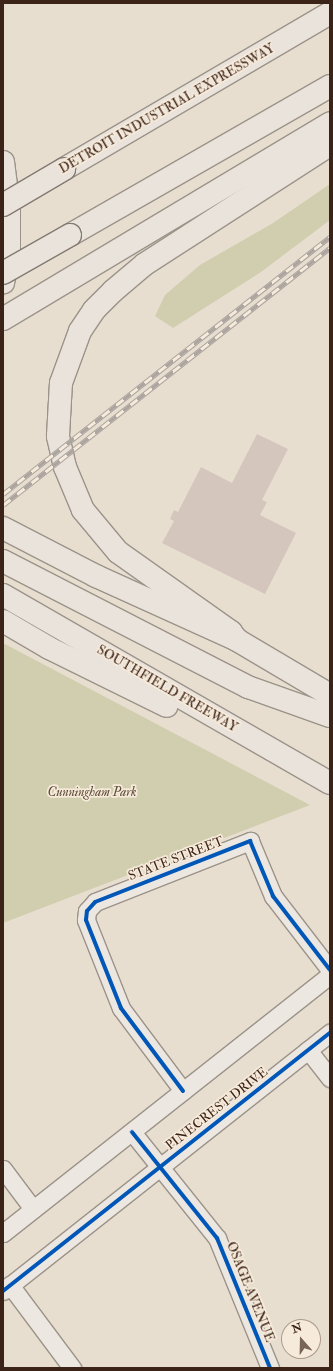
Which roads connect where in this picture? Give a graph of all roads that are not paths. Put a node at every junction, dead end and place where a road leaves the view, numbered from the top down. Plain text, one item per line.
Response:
1 (330, 13) edge
2 (330, 86) edge
3 (330, 123) edge
4 (330, 145) edge
5 (3, 162) edge
6 (3, 205) edge
7 (3, 273) edge
8 (3, 282) edge
9 (3, 319) edge
10 (3, 528) edge
11 (3, 561) edge
12 (3, 595) edge
13 (3, 621) edge
14 (3, 629) edge
15 (237, 640) junction
16 (49, 648) junction
17 (330, 695) edge
18 (330, 716) edge
19 (330, 783) edge
20 (330, 795) edge
21 (330, 970) edge
22 (330, 975) edge
23 (330, 1033) edge
24 (308, 1050) junction
25 (330, 1078) edge
26 (183, 1090) junction
27 (132, 1132) junction
28 (160, 1167) junction
29 (3, 1169) edge
30 (33, 1208) junction
31 (3, 1233) edge
32 (6, 1288) edge
33 (72, 1368) edge
34 (270, 1368) edge

1 - 6 highway, DETROIT INDUSTRIAL EXPRESSWAY, bridge
2 - 7 highway, bridge
3 - 9 highway
4 - 15 highway
5 - 8 highway
10 - 15 highway
11 - 18 highway
12 - 19 highway, SOUTHFIELD FREEWAY
13 - 16 highway
14 - 16 highway
15 - 17 highway
16 - 20 highway
21 - 26 street, STATE STREET
22 - 26 street
23 - 24 street, PINECREST DRIVE
24 - 25 street
24 - 28 street, PINECREST DRIVE
26 - 27 street
27 - 28 street, OSAGE AVENUE
27 - 30 street
28 - 32 street, PINECREST DRIVE
28 - 34 street, OSAGE AVENUE
29 - 30 street
30 - 31 street
32 - 33 street

